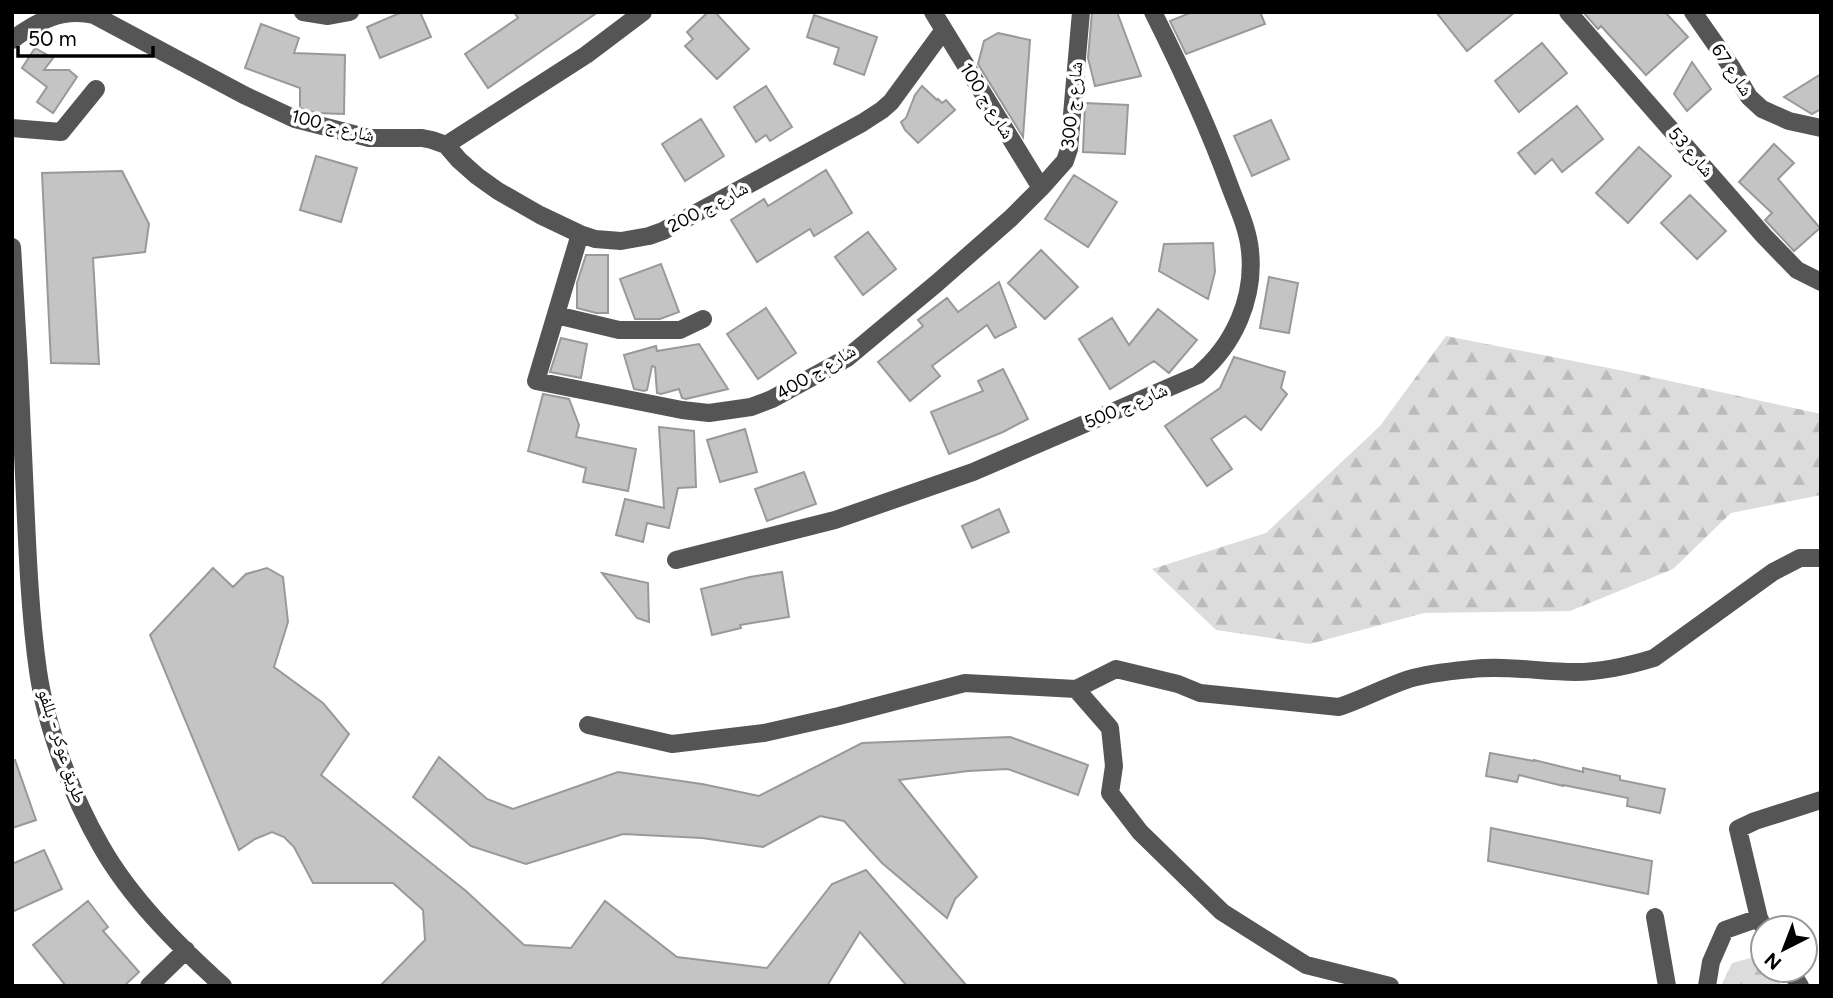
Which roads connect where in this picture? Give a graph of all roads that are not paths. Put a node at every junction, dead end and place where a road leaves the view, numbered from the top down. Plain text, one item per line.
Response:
1 (303, 12) edge
2 (350, 12) edge
3 (643, 12) edge
4 (933, 12) edge
5 (1081, 12) edge
6 (1153, 12) edge
7 (1568, 12) edge
8 (1693, 12) edge
9 (943, 31) junction
10 (12, 40) edge
11 (96, 89) dead end
12 (12, 128) edge
13 (1821, 128) edge
14 (446, 145) junction
15 (1041, 188) junction
16 (580, 234) junction
17 (12, 247) edge
18 (1821, 282) edge
19 (556, 315) junction
20 (703, 319) dead end
21 (1821, 558) edge
22 (676, 560) dead end
23 (1076, 689) junction
24 (588, 725) dead end
25 (1821, 800) edge
26 (1759, 914) edge
27 (1655, 917) dead end
28 (1749, 925) edge
29 (186, 950) junction
30 (149, 986) edge
31 (223, 986) edge
32 (1390, 986) edge
33 (1667, 986) edge
34 (1707, 986) edge

1 - 2 street
3 - 14 street
4 - 9 street, شارع ج 100
5 - 15 street, شارع ج 300
6 - 22 street, شارع ج 500
7 - 18 street, شارع 53
8 - 13 street, شارع 67
9 - 15 street, شارع ج 100
9 - 16 street, شارع ج 200
10 - 14 street, شارع ج 100
11 - 12 street
14 - 16 street, شارع ج 200
15 - 19 street, شارع ج 400
16 - 19 street
17 - 29 street, طريق عوكر - بللفو
19 - 20 street
21 - 23 street
23 - 24 street
23 - 32 street
25 - 26 street
27 - 33 street
28 - 34 street
29 - 30 street
29 - 31 street, طريق عوكر - بللفو

